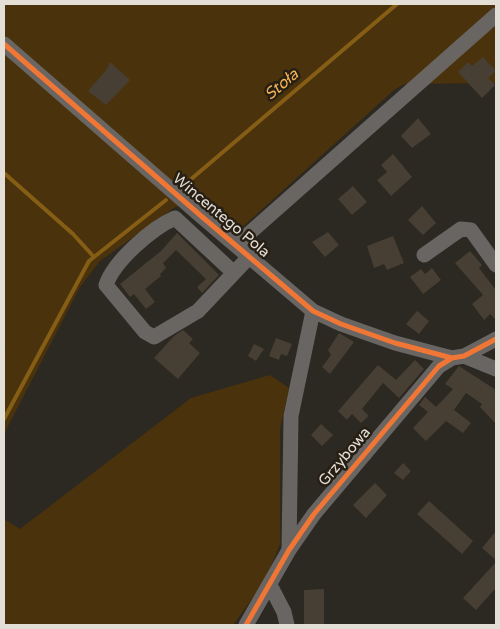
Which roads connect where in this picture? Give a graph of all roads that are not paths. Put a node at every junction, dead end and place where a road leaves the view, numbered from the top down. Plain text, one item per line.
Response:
1 (496, 15) edge
2 (4, 44) edge
3 (236, 245) junction
4 (424, 255) dead end
5 (250, 256) junction
6 (496, 265) edge
7 (234, 273) junction
8 (314, 311) junction
9 (496, 340) edge
10 (458, 357) junction
11 (496, 369) edge
12 (289, 550) junction
13 (270, 585) junction
14 (246, 625) edge
15 (287, 625) edge

1 - 3 street
2 - 3 street, Wincentego Pola
3 - 5 street, Wincentego Pola
4 - 6 street
5 - 7 street
5 - 8 street, Wincentego Pola
7 - 7 street
8 - 10 street, Wincentego Pola
8 - 12 street
9 - 10 street, Grzybowa
10 - 11 street, Wincentego Pola
10 - 12 street, Grzybowa
12 - 13 street, Grzybowa
13 - 14 street, Grzybowa
13 - 15 street

